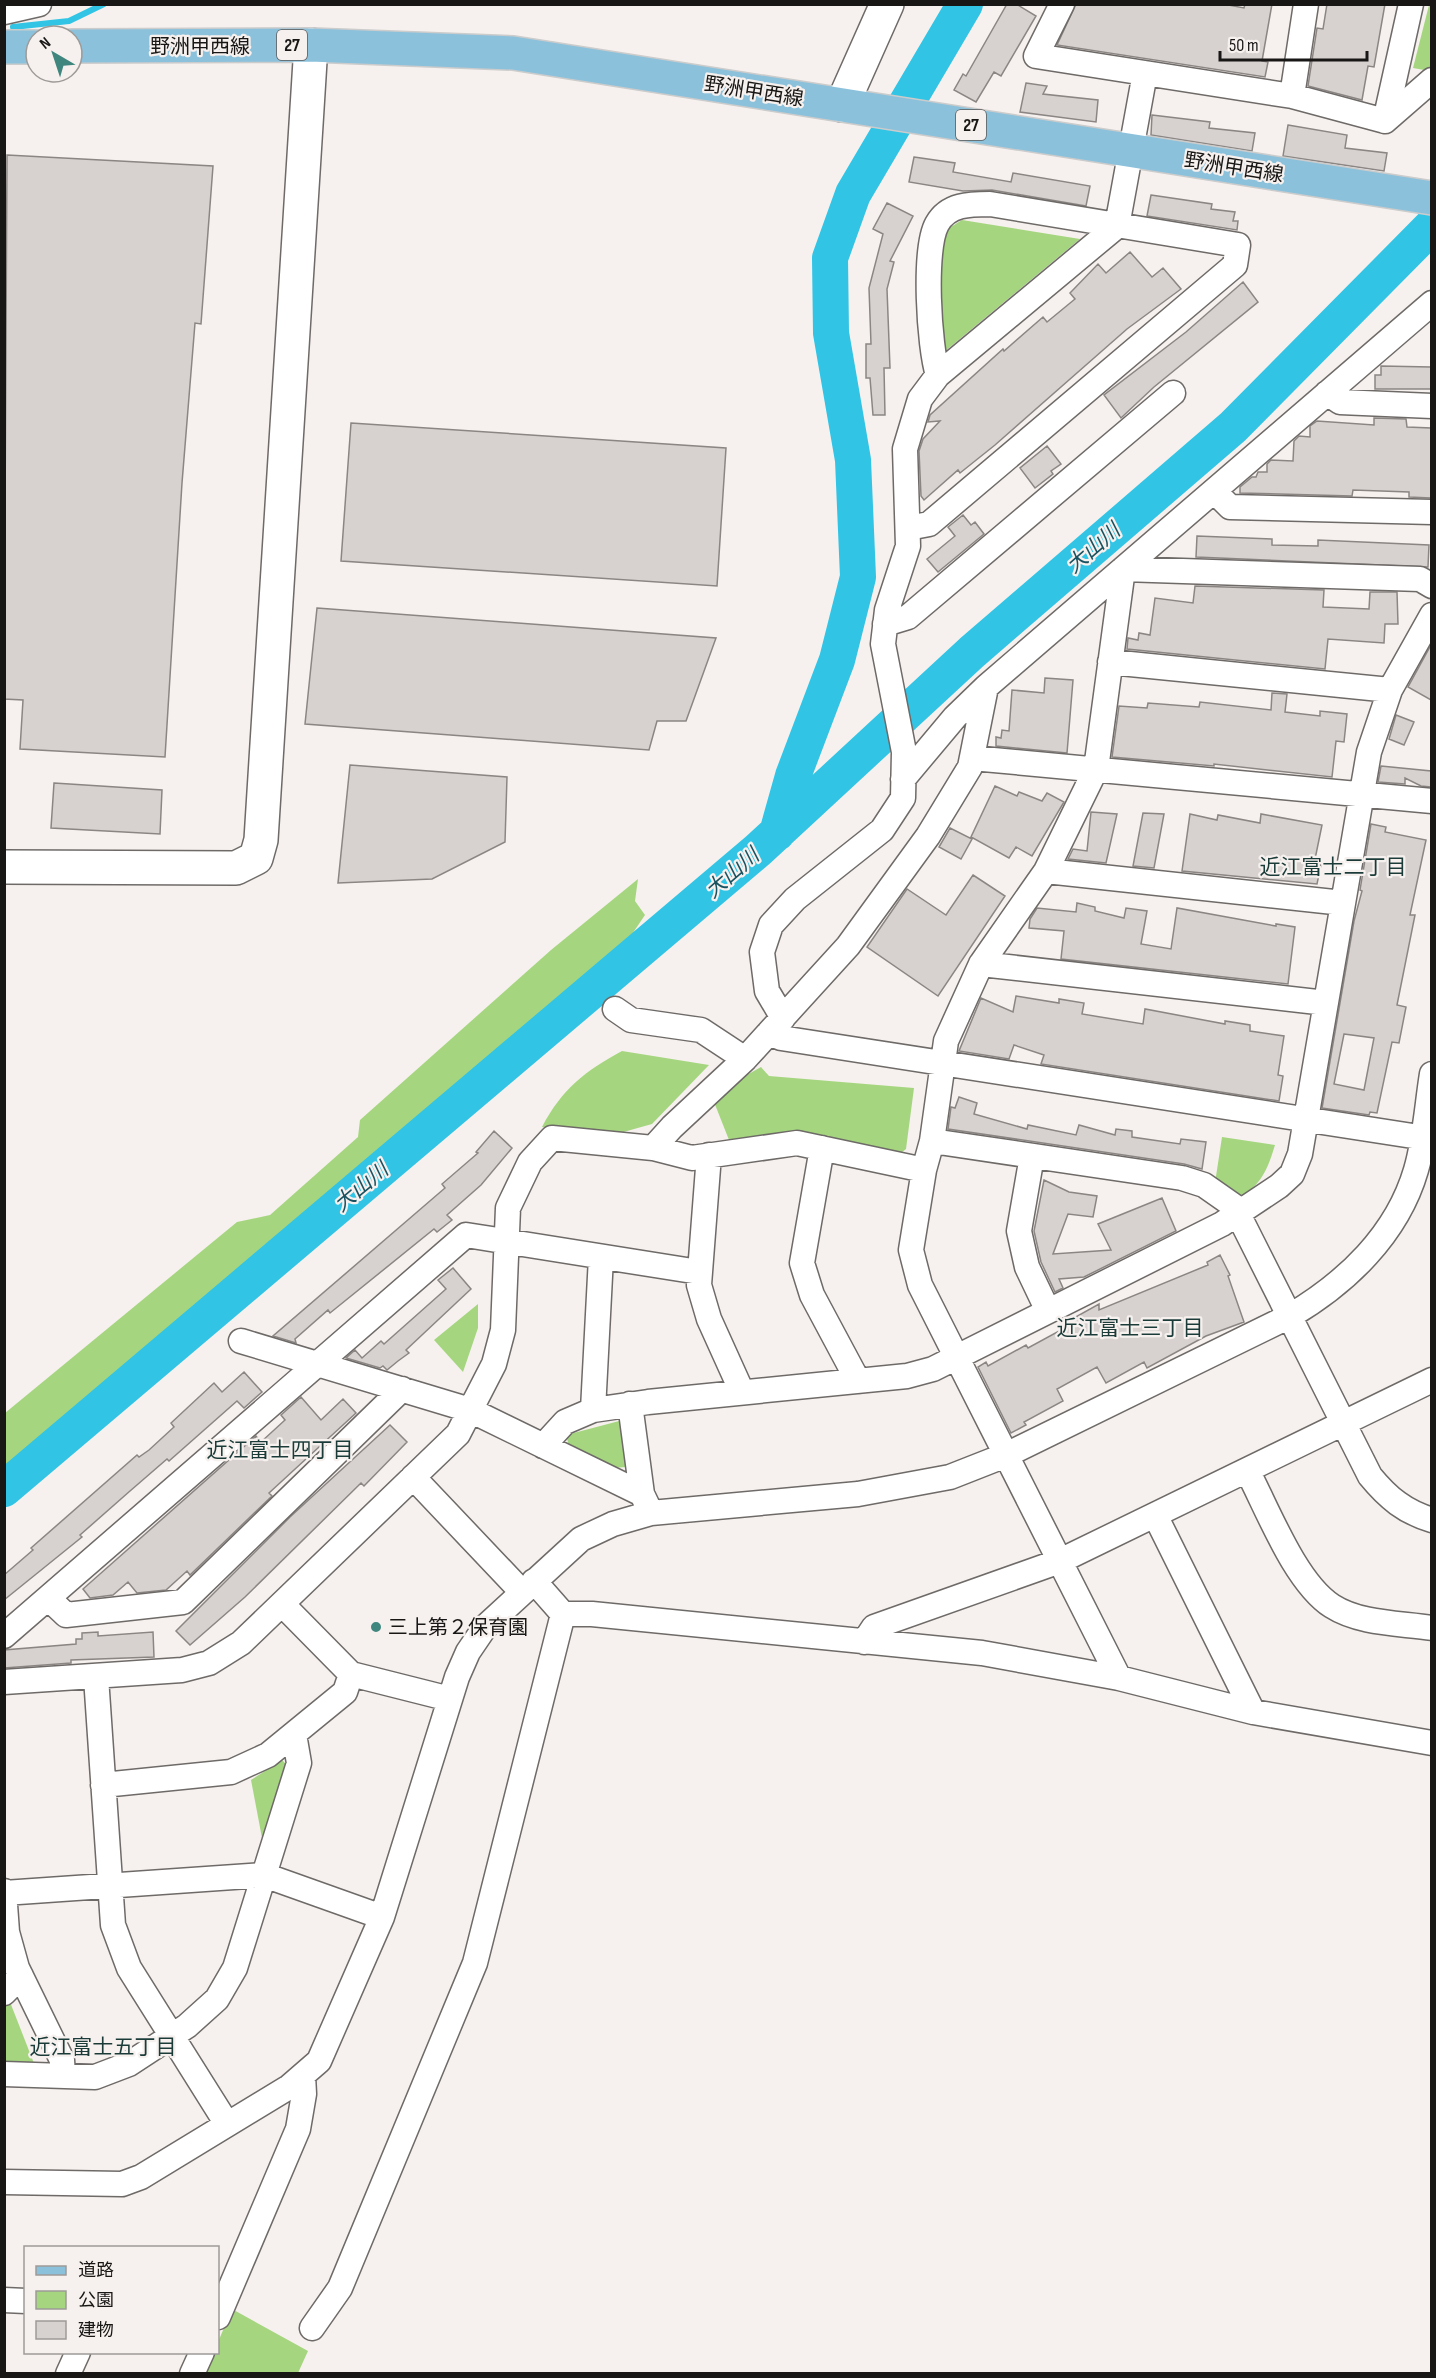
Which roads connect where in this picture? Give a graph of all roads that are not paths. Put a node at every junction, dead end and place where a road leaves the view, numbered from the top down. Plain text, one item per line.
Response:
1 (39, 4) edge
2 (887, 4) edge
3 (1062, 4) edge
4 (1306, 4) edge
5 (1411, 4) edge
6 (4, 12) edge
7 (311, 45) junction
8 (24, 46) edge
9 (84, 46) edge
10 (4, 47) edge
11 (1145, 73) junction
12 (1431, 80) edge
13 (1293, 96) junction
14 (842, 105) junction
15 (1385, 121) junction
16 (1129, 150) junction
17 (1430, 198) edge
18 (1117, 226) junction
19 (1431, 303) edge
20 (938, 375) junction
21 (1173, 393) dead end
22 (1327, 393) junction
23 (1431, 406) edge
24 (1214, 491) junction
25 (1431, 512) edge
26 (908, 528) junction
27 (1123, 569) junction
28 (1431, 586) edge
29 (1431, 615) edge
30 (885, 624) junction
31 (1110, 662) junction
32 (986, 687) junction
33 (1390, 690) junction
34 (972, 758) junction
35 (1096, 769) junction
36 (903, 778) junction
37 (1362, 794) junction
38 (1431, 801) edge
39 (4, 867) edge
40 (1046, 871) junction
41 (1343, 903) junction
42 (981, 964) junction
43 (1326, 1003) junction
44 (615, 1009) dead end
45 (776, 1025) junction
46 (745, 1059) junction
47 (943, 1063) junction
48 (1431, 1074) edge
49 (1306, 1119) junction
50 (1426, 1138) edge
51 (932, 1141) junction
52 (653, 1148) junction
53 (822, 1148) junction
54 (709, 1155) junction
55 (1032, 1156) junction
56 (924, 1170) junction
57 (1238, 1213) junction
58 (507, 1242) junction
59 (601, 1257) junction
60 (699, 1272) junction
61 (1048, 1311) junction
62 (1290, 1317) junction
63 (241, 1341) dead end
64 (957, 1358) junction
65 (318, 1364) junction
66 (1431, 1380) edge
67 (858, 1381) junction
68 (402, 1389) junction
69 (742, 1392) junction
70 (630, 1404) junction
71 (470, 1410) junction
72 (593, 1410) junction
73 (1344, 1423) junction
74 (543, 1446) junction
75 (1006, 1455) junction
76 (1247, 1470) junction
77 (413, 1477) junction
78 (646, 1504) junction
79 (1155, 1515) junction
80 (1431, 1520) edge
81 (1060, 1561) junction
82 (528, 1586) junction
83 (48, 1598) junction
84 (282, 1604) junction
85 (563, 1614) junction
86 (1431, 1628) edge
87 (4, 1636) edge
88 (864, 1642) junction
89 (351, 1674) junction
90 (96, 1677) junction
91 (1119, 1678) junction
92 (4, 1682) edge
93 (450, 1699) junction
94 (1253, 1712) junction
95 (294, 1734) junction
96 (1431, 1743) edge
97 (103, 1785) junction
98 (264, 1875) junction
99 (110, 1886) junction
100 (5, 1892) edge
101 (382, 1917) junction
102 (13, 1984) edge
103 (172, 2036) junction
104 (4, 2073) edge
105 (63, 2075) junction
106 (303, 2075) junction
107 (227, 2124) junction
108 (4, 2182) edge
109 (4, 2300) edge
110 (24, 2301) edge
111 (219, 2315) edge
112 (312, 2328) dead end
113 (77, 2354) edge
114 (201, 2354) edge
115 (68, 2373) edge
116 (192, 2373) edge

1 - 6 street
2 - 14 street
3 - 11 street
4 - 13 street
5 - 15 street
7 - 9 main road, 野洲甲西線 / 27
7 - 14 main road, 野洲甲西線 / 27
7 - 39 street
8 - 10 main road
11 - 13 street
11 - 16 street
12 - 15 street
13 - 15 street
14 - 16 main road, 野洲甲西線 / 27
16 - 17 main road, 野洲甲西線 / 27
16 - 18 street
18 - 20 street
18 - 20 street
18 - 26 street
19 - 22 street
20 - 26 street
21 - 30 street
22 - 23 street
22 - 24 street
24 - 25 street
24 - 27 street
26 - 30 street
27 - 28 street
27 - 31 street
27 - 32 street
29 - 33 street
30 - 36 street
31 - 33 street
31 - 35 street
32 - 34 street
32 - 36 street
33 - 37 street
34 - 35 street
34 - 45 street
35 - 37 street
35 - 40 street
36 - 45 street
37 - 38 street
37 - 41 street
40 - 41 street
40 - 42 street
41 - 43 street
42 - 43 street
42 - 47 street
43 - 49 street
44 - 46 street
45 - 46 street
45 - 47 street
46 - 52 street
47 - 49 street
47 - 51 street
48 - 50 street
49 - 50 street
49 - 57 street
50 - 62 street
51 - 55 street
51 - 56 street
52 - 54 street
52 - 58 street
53 - 54 street
53 - 56 street
53 - 67 street
54 - 60 street
55 - 57 street
55 - 61 street
56 - 64 street
57 - 61 street
57 - 62 street
58 - 59 street
58 - 65 street
58 - 71 street
59 - 60 street
59 - 72 street
60 - 69 street
61 - 64 street
62 - 73 street
62 - 75 street
63 - 65 street
64 - 67 street
64 - 75 street
65 - 68 street
65 - 83 street
66 - 73 street
67 - 69 street
68 - 71 street
68 - 83 street
69 - 70 street
70 - 72 street
70 - 78 street
71 - 74 street
71 - 77 street
72 - 74 street
73 - 76 street
73 - 80 street
74 - 78 street
75 - 78 street
75 - 81 street
76 - 79 street
76 - 86 street
77 - 82 street
77 - 84 street
78 - 82 street
79 - 81 street
79 - 94 street
81 - 88 street
81 - 91 street
82 - 85 street
82 - 93 street
83 - 87 street
84 - 89 street
84 - 90 street
85 - 88 street
85 - 112 street
88 - 91 street
89 - 93 street
89 - 95 street
90 - 92 street
90 - 97 street
91 - 94 street
93 - 101 street
94 - 96 street
95 - 97 street
95 - 98 street
97 - 99 street
98 - 99 street
98 - 101 street
98 - 103 street
99 - 100 street
99 - 103 street
100 - 102 street
101 - 106 street
102 - 105 street
103 - 105 street
103 - 107 street
104 - 105 street
106 - 107 street
106 - 111 street
107 - 108 street
109 - 110 street
113 - 115 street
114 - 116 street

